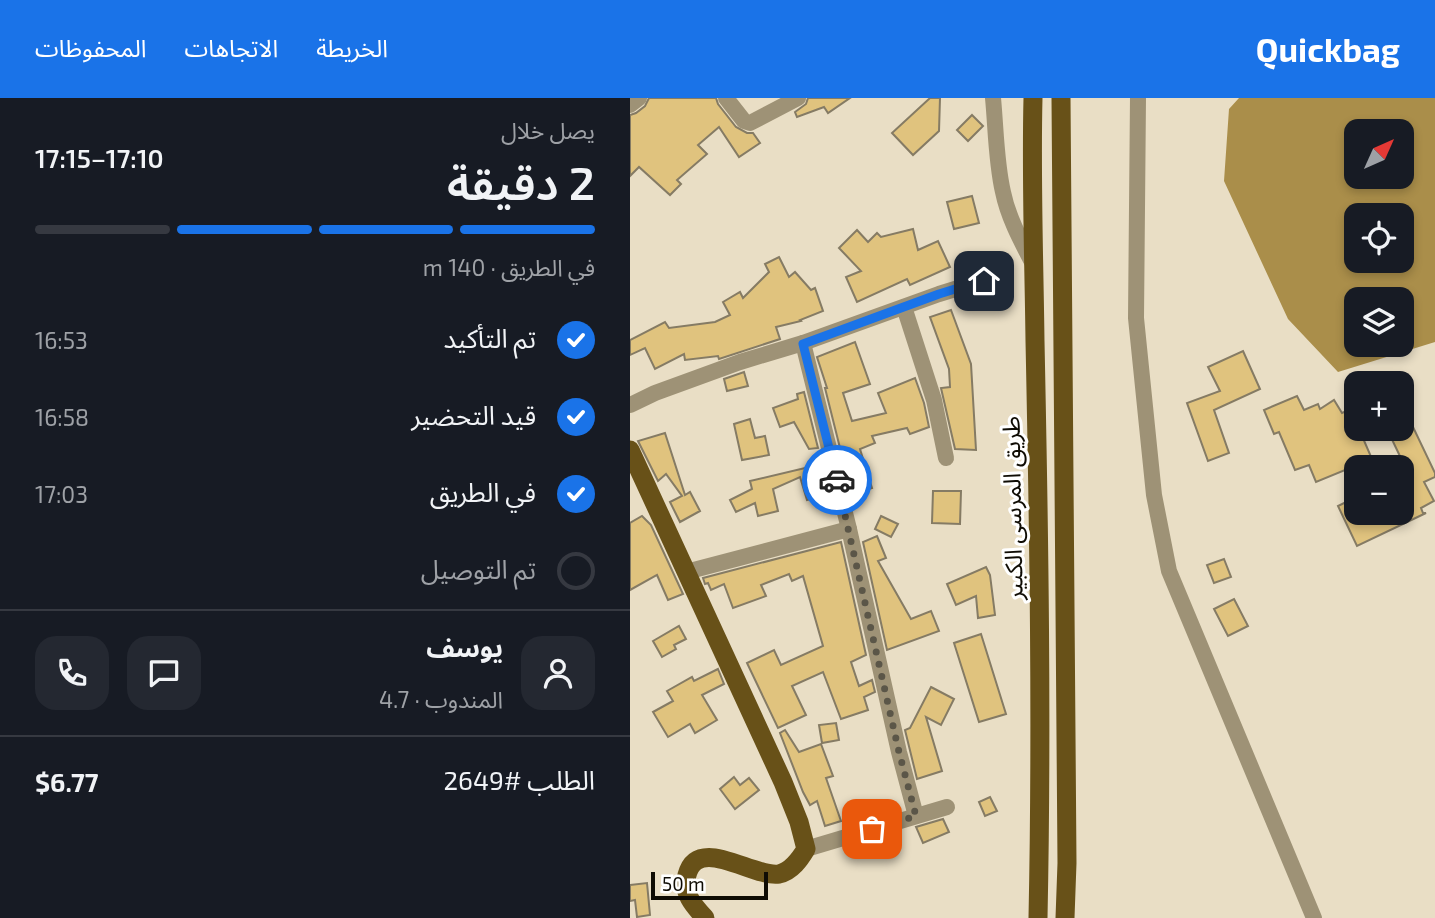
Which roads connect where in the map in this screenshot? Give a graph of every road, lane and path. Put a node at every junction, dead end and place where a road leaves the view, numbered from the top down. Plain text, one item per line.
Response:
1 (639, 98) edge
2 (726, 98) edge
3 (798, 98) edge
4 (993, 98) edge
5 (1032, 98) edge
6 (1061, 98) edge
7 (1138, 98) edge
8 (630, 105) edge
9 (1033, 264) junction
10 (984, 281) dead end
11 (904, 307) junction
12 (803, 344) junction
13 (630, 405) edge
14 (630, 450) edge
15 (946, 458) dead end
16 (849, 529) junction
17 (686, 572) junction
18 (947, 807) dead end
19 (916, 816) junction
20 (806, 849) junction
21 (705, 918) edge
22 (1038, 918) edge
23 (1065, 918) edge
24 (1314, 918) edge

1 - 8 street
2 - 3 street
4 - 9 street
5 - 9 main road, طريق المرسى الكبير
6 - 23 main road, طريق المرسى الكبير
7 - 24 street
9 - 22 main road, طريق المرسى الكبير
10 - 11 street
11 - 12 street
11 - 15 street
12 - 13 street
12 - 16 street
14 - 17 main road
16 - 17 street
16 - 19 street
17 - 20 main road
18 - 19 street
19 - 20 street
20 - 21 main road

